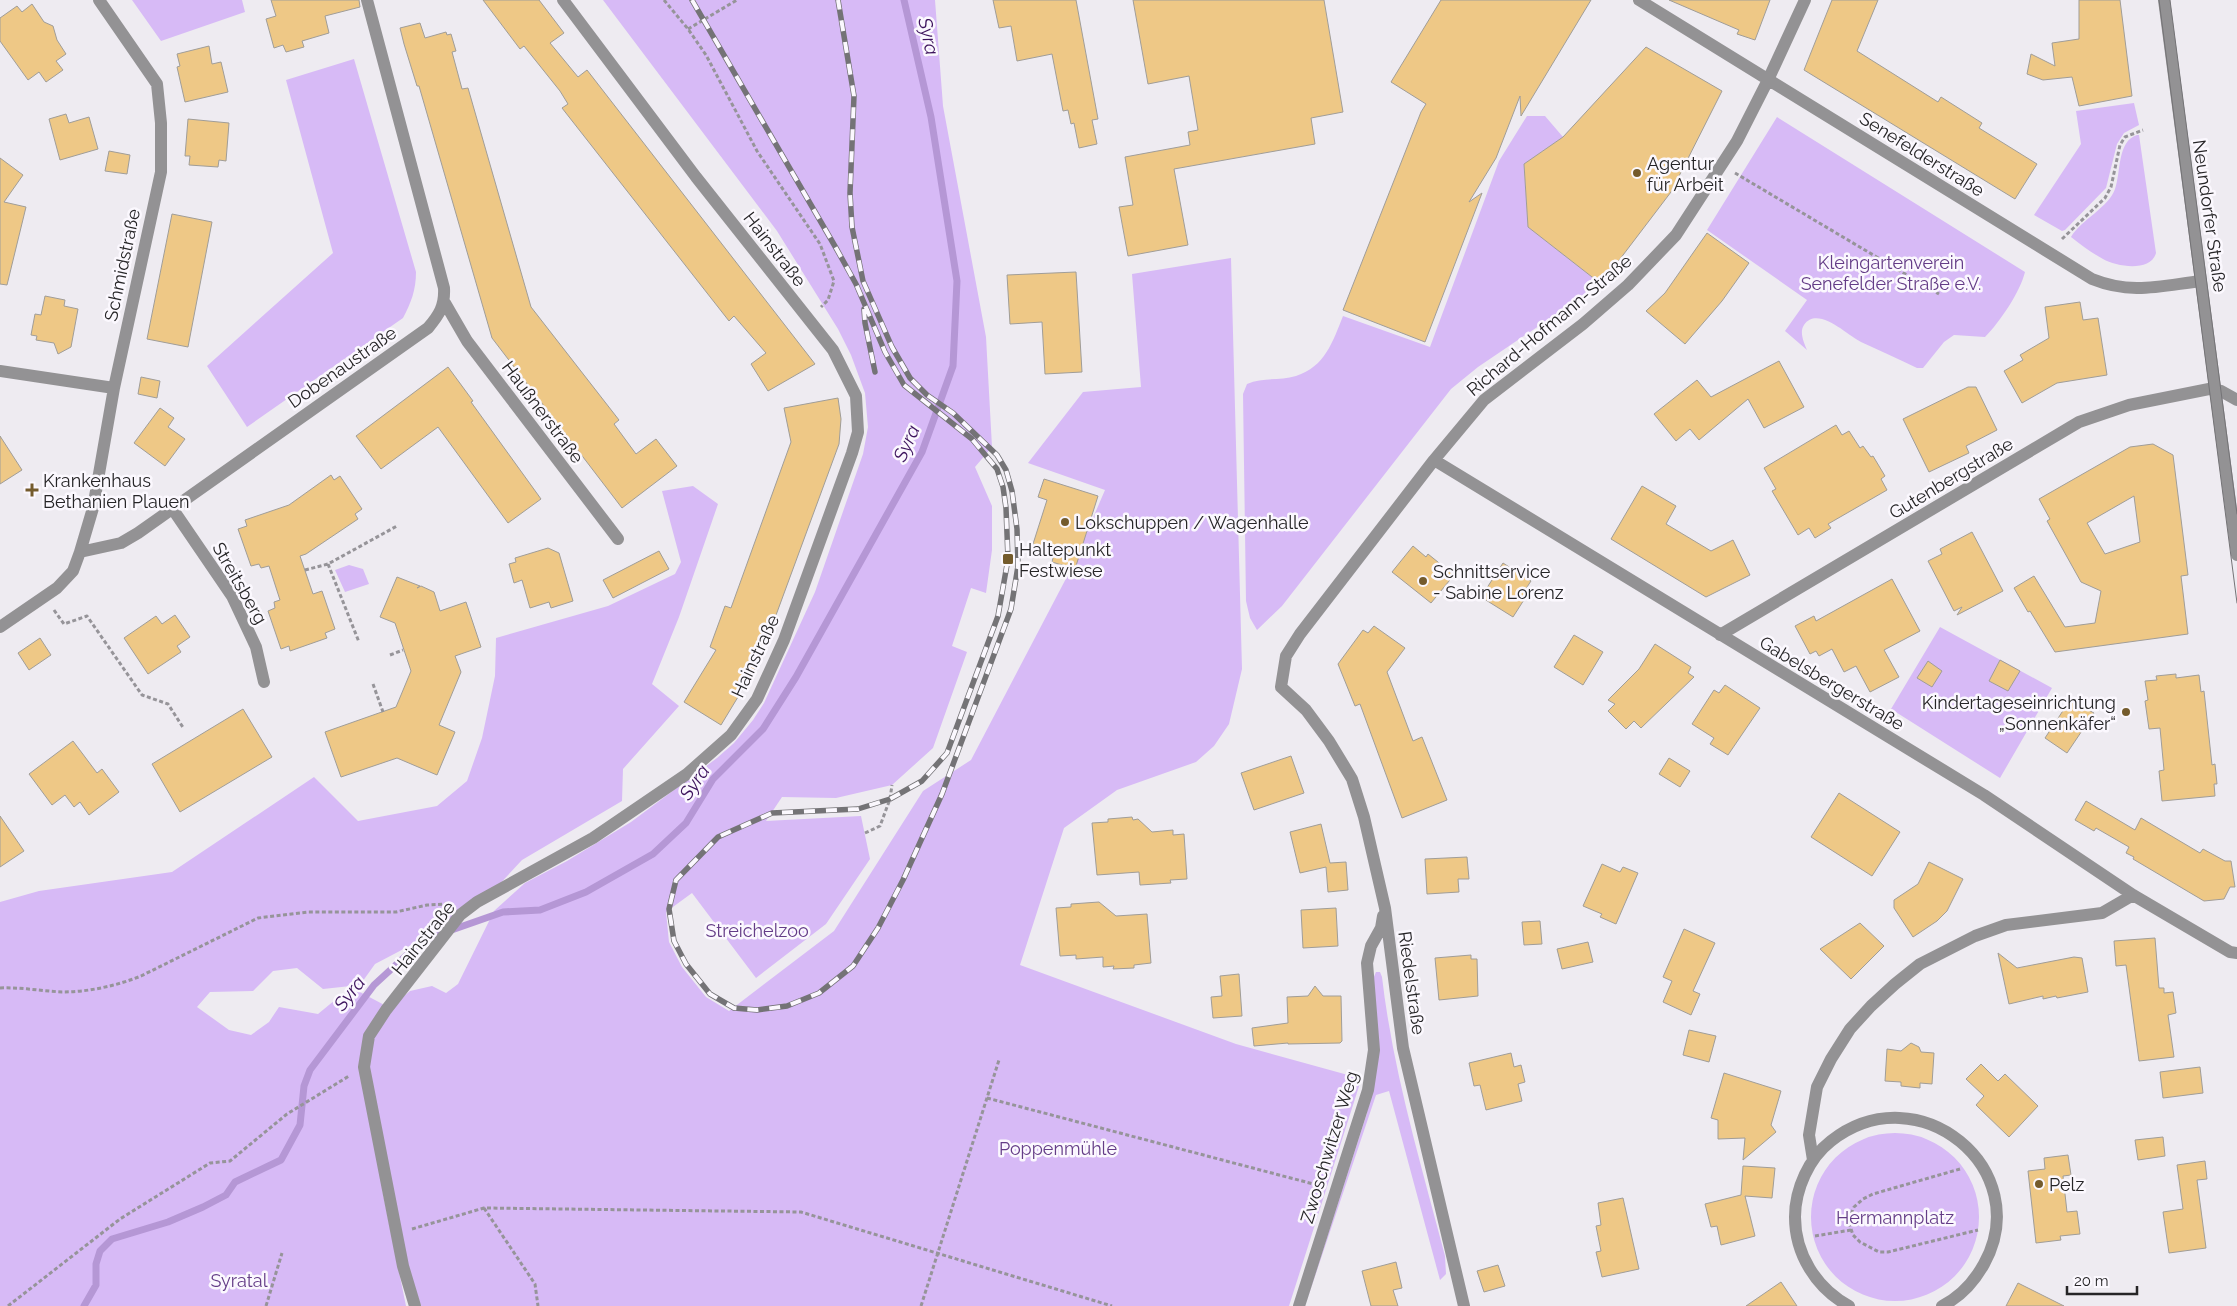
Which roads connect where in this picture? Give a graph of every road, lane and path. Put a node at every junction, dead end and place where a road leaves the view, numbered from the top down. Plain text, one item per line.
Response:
1 (99, 0) edge
2 (367, 0) edge
3 (563, 0) edge
4 (664, 0) edge
5 (737, 0) edge
6 (1639, 0) edge
7 (1805, 0) edge
8 (2164, 0) edge
9 (688, 29) junction
10 (1768, 80) junction
11 (2143, 130) dead end
12 (1722, 165) junction
13 (2053, 255) junction
14 (2201, 281) junction
15 (1938, 294) dead end
16 (445, 302) junction
17 (809, 320) junction
18 (0, 371) edge
19 (114, 388) junction
20 (2214, 389) junction
21 (2237, 400) edge
22 (1434, 460) junction
23 (172, 508) junction
24 (397, 526) dead end
25 (618, 539) dead end
26 (80, 552) junction
27 (2237, 555) edge
28 (328, 564) junction
29 (305, 570) dead end
30 (45, 597) junction
31 (0, 627) edge
32 (1720, 636) junction
33 (359, 642) dead end
34 (404, 650) dead end
35 (390, 655) dead end
36 (264, 682) dead end
37 (373, 684) dead end
38 (1282, 687) joint
39 (383, 712) dead end
40 (184, 729) dead end
41 (892, 785) dead end
42 (865, 833) dead end
43 (2133, 895) junction
44 (477, 902) junction
45 (1385, 908) junction
46 (2237, 954) edge
47 (0, 988) edge
48 (999, 1060) dead end
49 (364, 1067) junction
50 (987, 1098) junction
51 (1813, 1160) junction
52 (1980, 1163) junction
53 (1336, 1190) junction
54 (484, 1208) junction
55 (1995, 1226) junction
56 (397, 1232) junction
57 (282, 1253) dead end
58 (938, 1254) junction
59 (8, 1306) edge
60 (266, 1306) edge
61 (416, 1306) edge
62 (538, 1306) edge
63 (921, 1306) edge
64 (1112, 1306) edge
65 (1299, 1306) edge
66 (1464, 1306) edge
67 (1849, 1306) edge
68 (1942, 1306) edge

1 - 19 street, Schmidstraße
2 - 16 street
3 - 17 street, Hainstraße
4 - 9 path
5 - 9 path
6 - 10 street, Senefelderstraße
7 - 10 street, Richard-Hofmann-Straße
8 - 14 street, Neundorfer Straße
9 - 17 path
10 - 12 street, Richard-Hofmann-Straße
10 - 13 street, Senefelderstraße
11 - 13 path
12 - 15 path
12 - 22 street, Richard-Hofmann-Straße
13 - 14 street, Senefelderstraße
14 - 20 street, Neundorfer Straße
16 - 23 street, Dobenaustraße
16 - 25 street, Haußnerstraße
17 - 44 street, Hainstraße
18 - 19 street
19 - 26 street, Schmidstraße
20 - 21 street
20 - 27 street, Neundorfer Straße
20 - 32 street, Gutenbergstraße
22 - 32 street, Gabelsbergerstraße
22 - 38 street, Richard-Hofmann-Straße
23 - 26 street, Dobenaustraße
23 - 36 street, Streitsberg
24 - 28 path
26 - 30 street
28 - 29 path
28 - 33 path
30 - 31 street
30 - 40 path
32 - 43 street, Gabelsbergerstraße
34 - 35 path
37 - 39 path
38 - 45 street, Riedelstraße
41 - 42 path
43 - 46 street, Gabelsbergerstraße
43 - 51 street
44 - 47 path
44 - 49 street, Hainstraße
45 - 53 street, Zwoschwitzer Weg
45 - 66 street, Riedelstraße
48 - 50 path
49 - 56 street, Hainstraße
49 - 59 path
50 - 53 path
50 - 58 path
51 - 52 street
51 - 67 street
52 - 55 street
52 - 55 path
53 - 65 street, Zwoschwitzer Weg
54 - 56 path
54 - 58 path
54 - 62 path
55 - 68 street
56 - 61 street, Hainstraße
57 - 60 path
58 - 63 path
58 - 64 path

